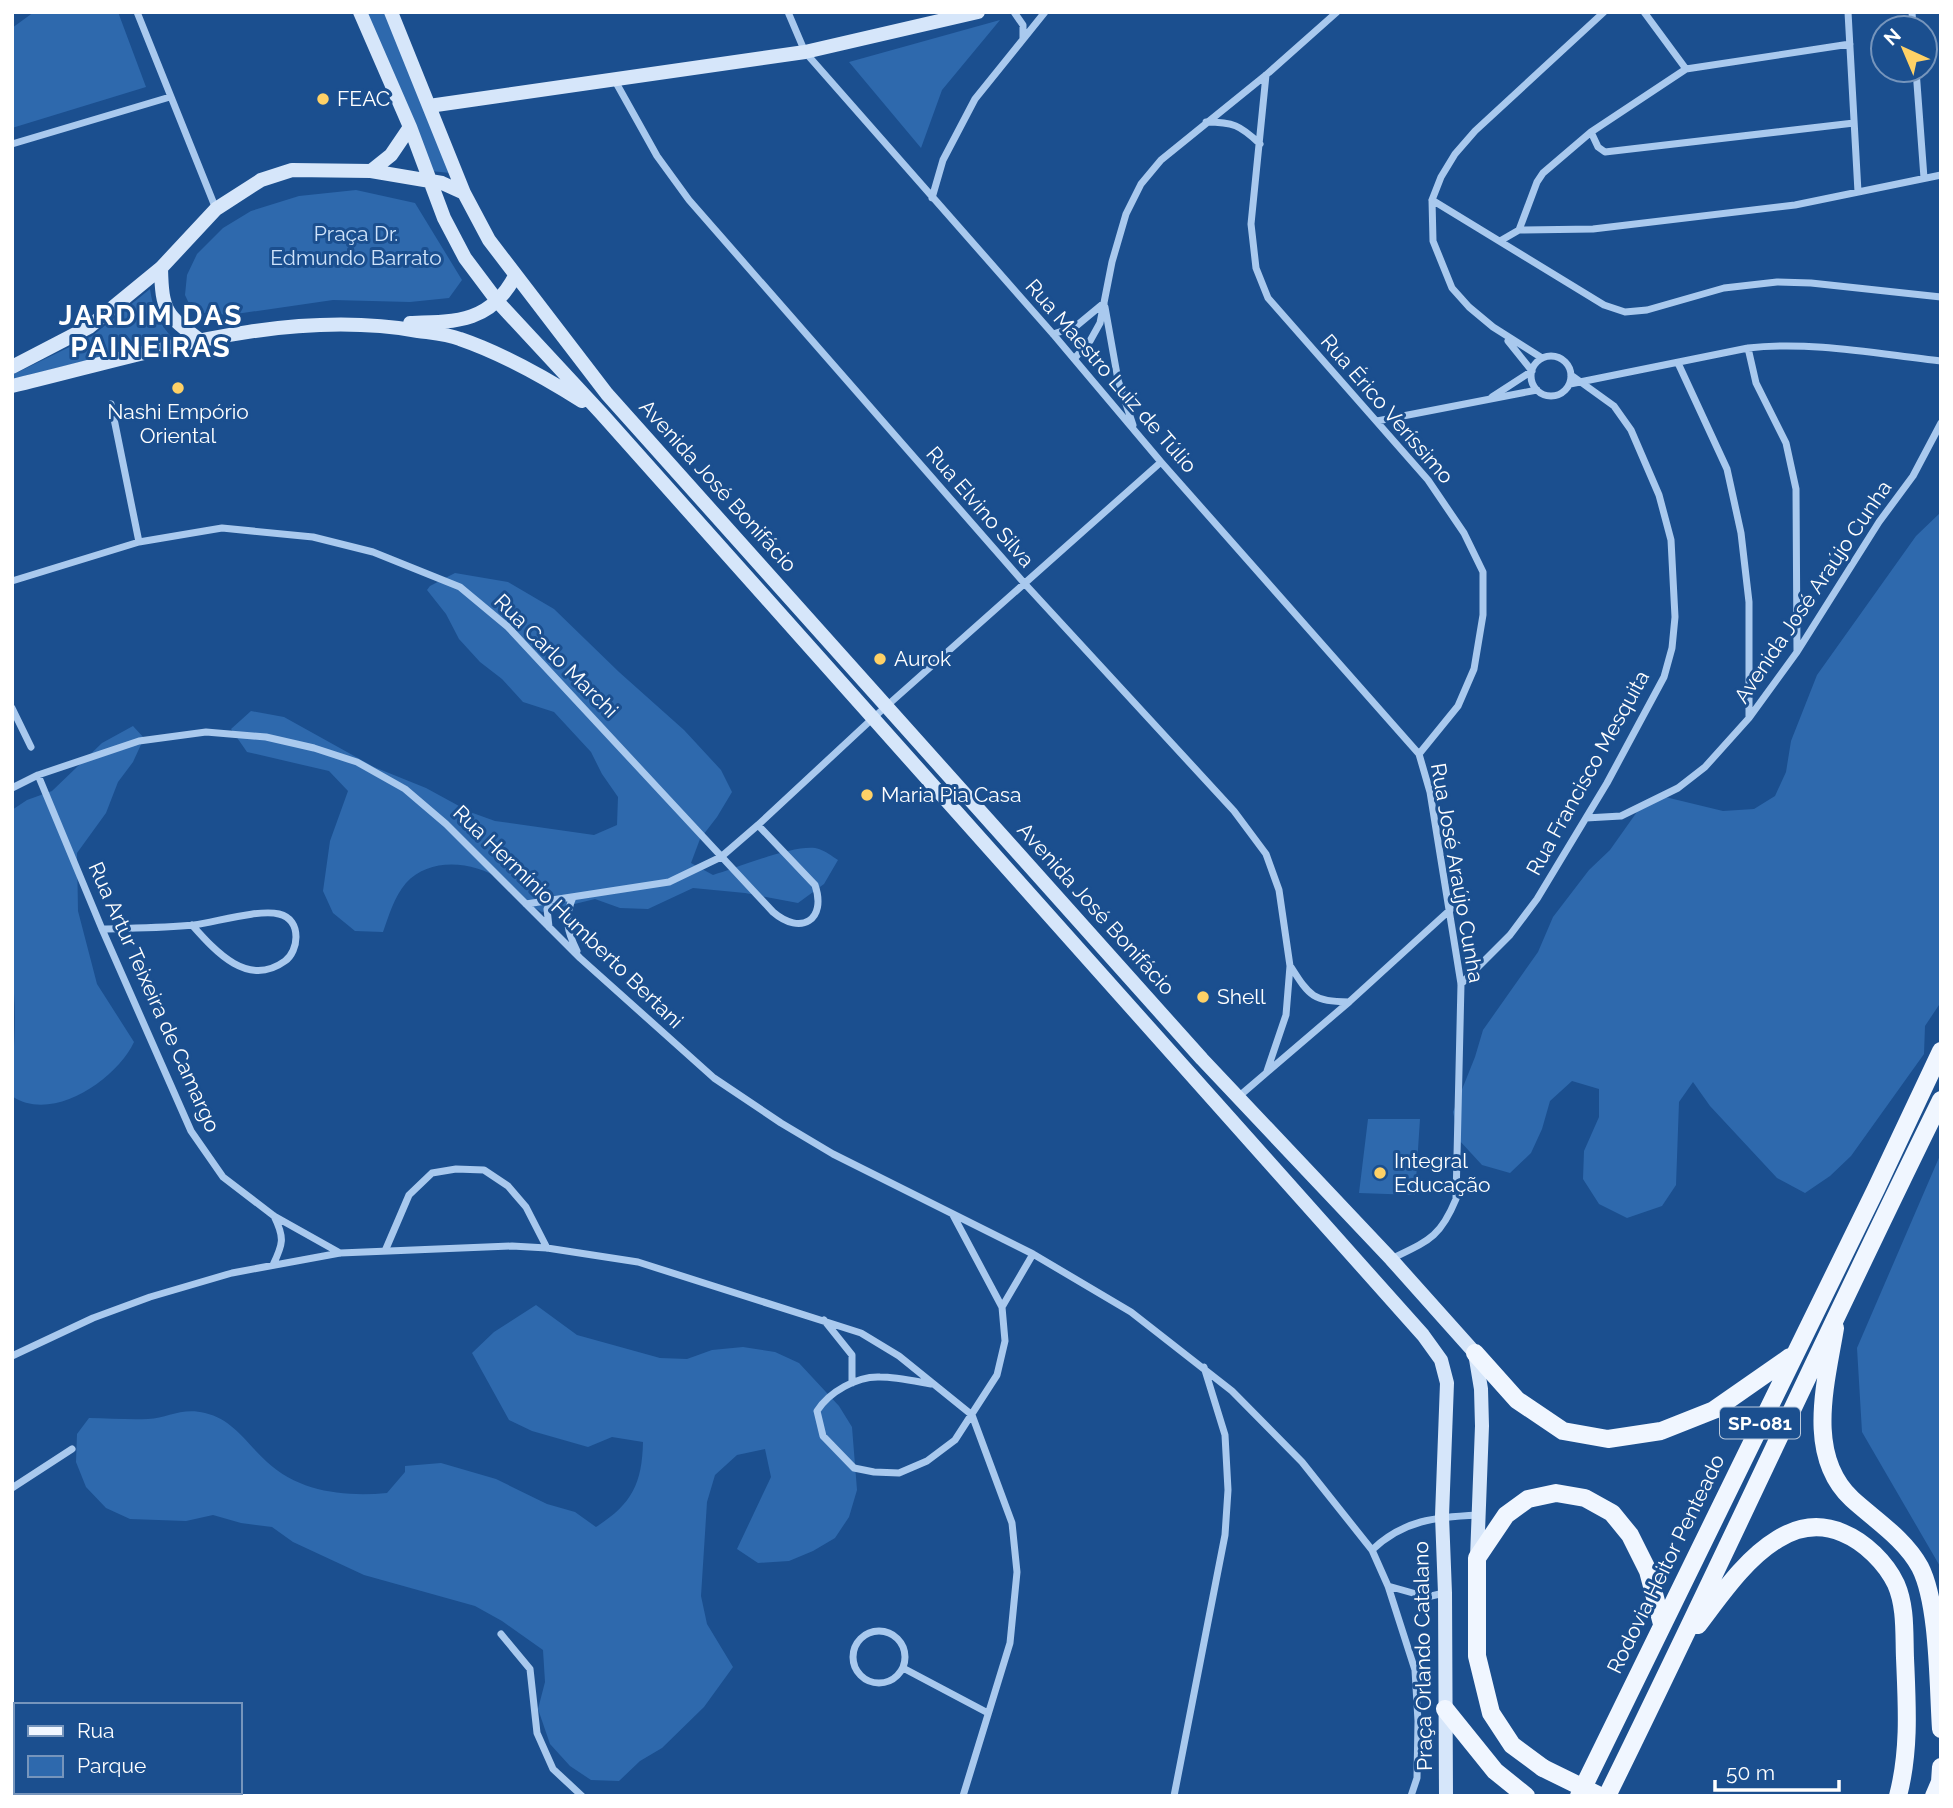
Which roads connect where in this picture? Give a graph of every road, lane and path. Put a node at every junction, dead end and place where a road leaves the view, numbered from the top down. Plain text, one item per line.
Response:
1 (137, 12) edge
2 (360, 12) edge
3 (391, 12) edge
4 (788, 12) edge
5 (978, 12) edge
6 (1014, 12) edge
7 (1045, 12) edge
8 (1337, 12) edge
9 (1604, 12) edge
10 (1644, 12) edge
11 (1848, 12) edge
12 (1023, 39) junction
13 (1850, 44) junction
14 (805, 52) junction
15 (1686, 69) junction
16 (1266, 75) junction
17 (614, 79) junction
18 (1917, 84) edge
19 (170, 97) junction
20 (429, 106) junction
21 (1206, 122) junction
22 (1854, 123) junction
23 (410, 127) junction
24 (1591, 132) junction
25 (12, 144) edge
26 (1260, 144) junction
27 (371, 171) junction
28 (1941, 175) edge
29 (1924, 178) junction
30 (429, 181) junction
31 (1858, 192) junction
32 (464, 193) junction
33 (932, 198) junction
34 (1432, 200) junction
35 (216, 209) junction
36 (1519, 230) junction
37 (1500, 242) junction
38 (161, 268) junction
39 (515, 276) junction
40 (1941, 297) edge
41 (498, 302) junction
42 (1105, 303) junction
43 (381, 324) junction
44 (1054, 334) junction
45 (1503, 335) junction
46 (201, 341) junction
47 (1748, 348) junction
48 (1542, 358) junction
49 (1074, 359) junction
50 (1941, 361) edge
51 (1678, 363) junction
52 (12, 367) edge
53 (1532, 371) junction
54 (1570, 379) junction
55 (1581, 381) junction
56 (12, 386) edge
57 (1537, 390) junction
58 (1487, 400) junction
59 (111, 404) dead end
60 (601, 413) junction
61 (1377, 421) junction
62 (1941, 423) edge
63 (1134, 429) junction
64 (1161, 462) junction
65 (139, 542) junction
66 (12, 581) edge
67 (1024, 584) junction
68 (1797, 652) junction
69 (886, 706) junction
70 (12, 708) edge
71 (1749, 718) junction
72 (872, 719) junction
73 (31, 747) dead end
74 (1419, 754) junction
75 (38, 775) junction
76 (12, 788) edge
77 (1586, 818) junction
78 (758, 825) junction
79 (721, 857) junction
80 (573, 897) junction
81 (551, 901) junction
82 (526, 904) junction
83 (1451, 909) junction
84 (192, 925) junction
85 (549, 927) junction
86 (102, 929) junction
87 (580, 958) junction
88 (1290, 967) junction
89 (1461, 984) junction
90 (1349, 1002) junction
91 (1941, 1051) edge
92 (1267, 1071) junction
93 (1237, 1098) junction
94 (1941, 1100) edge
95 (953, 1214) junction
96 (274, 1216) junction
97 (547, 1248) junction
98 (385, 1251) junction
99 (340, 1253) junction
100 (1033, 1254) junction
101 (1391, 1259) junction
102 (273, 1265) junction
103 (1002, 1307) junction
104 (1838, 1310) junction
105 (824, 1320) junction
106 (1475, 1353) junction
107 (1793, 1355) junction
108 (12, 1356) edge
109 (1204, 1366) junction
110 (852, 1383) junction
111 (931, 1384) junction
112 (972, 1415) junction
113 (72, 1449) dead end
114 (12, 1488) edge
115 (1479, 1515) junction
116 (1441, 1516) junction
117 (1349, 1519) joint
118 (1372, 1550) junction
119 (1477, 1558) junction
120 (1388, 1586) junction
121 (1445, 1593) junction
122 (1662, 1624) junction
123 (501, 1634) dead end
124 (1677, 1653) junction
125 (903, 1668) junction
126 (1445, 1709) junction
127 (988, 1713) junction
128 (1941, 1729) edge
129 (582, 1796) edge
130 (963, 1796) edge
131 (1174, 1796) edge
132 (1411, 1796) edge
133 (1446, 1796) edge
134 (1526, 1796) edge
135 (1579, 1796) edge
136 (1600, 1796) edge
137 (1607, 1796) edge
138 (1898, 1796) edge

1 - 19 street
2 - 23 main road, Avenida José Bonifácio
3 - 20 main road, Avenida José Bonifácio
4 - 14 street, Rua Maestro Luiz de Túlio
5 - 14 main road
6 - 12 street
7 - 12 street
8 - 16 street
9 - 34 street
10 - 15 street
11 - 13 street
12 - 33 street
13 - 15 street
13 - 22 street
14 - 17 main road
14 - 33 street, Rua Maestro Luiz de Túlio
15 - 24 street
16 - 21 street
16 - 26 street, Rua Érico Veríssimo
17 - 20 main road
17 - 67 street, Rua Elvino Silva
18 - 29 street
19 - 25 street
19 - 35 street
20 - 32 main road, Avenida José Bonifácio
21 - 26 street
21 - 42 street
22 - 24 street
22 - 31 street
23 - 27 main road
23 - 30 main road, Avenida José Bonifácio
24 - 36 street
26 - 61 street, Rua Érico Veríssimo
27 - 30 main road
27 - 35 main road
28 - 29 street
29 - 31 street
30 - 32 main road
30 - 41 main road, Avenida José Bonifácio
31 - 36 street
32 - 39 main road, Avenida José Bonifácio
33 - 44 street, Rua Maestro Luiz de Túlio
34 - 37 street
34 - 45 street
35 - 38 main road
36 - 37 street
37 - 40 street
38 - 46 main road
38 - 52 main road
39 - 41 main road
39 - 69 main road, Avenida José Bonifácio
41 - 43 main road
41 - 60 main road, Avenida José Bonifácio
42 - 44 street
42 - 49 street
42 - 63 street
43 - 46 main road, Avenida José Bonifácio
43 - 60 main road, Avenida José Bonifácio
44 - 49 street, Rua Maestro Luiz de Túlio
45 - 48 street
45 - 53 street
46 - 56 main road, Avenida José Bonifácio
47 - 50 street
47 - 51 street
47 - 68 street
48 - 53 street
48 - 54 street
49 - 63 street, Rua Maestro Luiz de Túlio
51 - 55 street
51 - 71 street
53 - 57 street
53 - 58 street
54 - 55 street
54 - 57 street
55 - 77 street, Rua Francisco Mesquita
57 - 58 street
58 - 61 street
59 - 65 street
60 - 72 main road, Avenida José Bonifácio
61 - 74 street, Rua Érico Veríssimo
62 - 68 street, Avenida José Araújo Cunha
63 - 64 street, Rua Maestro Luiz de Túlio
64 - 67 street
64 - 74 street, Rua Maestro Luiz de Túlio
65 - 66 street, Rua Carlo Marchi
65 - 79 street, Rua Carlo Marchi
67 - 69 street
67 - 88 street, Rua Elvino Silva
68 - 71 street, Avenida José Araújo Cunha
69 - 72 street
69 - 93 main road, Avenida José Bonifácio
70 - 73 street
71 - 77 street, Avenida José Araújo Cunha
72 - 78 street
72 - 116 main road, Avenida José Bonifácio
74 - 83 street, Rua José Araújo Cunha
75 - 76 street, Rua Hermínio Humberto Bertani
75 - 82 street, Rua Hermínio Humberto Bertani
75 - 86 street, Rua Artur Teixeira de Camargo
77 - 89 street, Rua Francisco Mesquita
78 - 79 street
78 - 79 street, Rua Carlo Marchi
79 - 80 street
80 - 81 street
80 - 87 street
81 - 82 street
81 - 85 street
82 - 85 street, Rua Hermínio Humberto Bertani
83 - 89 street, Rua José Araújo Cunha
83 - 90 street
84 - 84 street
84 - 86 street
85 - 87 street, Rua Hermínio Humberto Bertani
86 - 96 street, Rua Artur Teixeira de Camargo
87 - 95 street, Rua Hermínio Humberto Bertani
88 - 90 street
88 - 92 street, Rua Elvino Silva
89 - 101 street, Rua José Araújo Cunha
90 - 92 street
91 - 107 main road, Rodovia Heitor Penteado / SP-081
92 - 93 street
93 - 101 main road, Avenida José Bonifácio
94 - 104 main road, SP-081
95 - 100 street, Rua Hermínio Humberto Bertani
95 - 103 street
96 - 99 street, Rua Artur Teixeira de Camargo
96 - 102 street
97 - 98 street
97 - 98 street
97 - 105 street
98 - 99 street
99 - 102 street
100 - 103 street
100 - 109 street, Rua Hermínio Humberto Bertani
101 - 106 main road, Avenida José Bonifácio
102 - 108 street
103 - 112 street
104 - 124 main road, SP-081
104 - 128 main road
105 - 110 street
105 - 111 street
106 - 107 main road
106 - 115 main road
107 - 122 main road, Rodovia Heitor Penteado / SP-081
109 - 117 street, Rua Hermínio Humberto Bertani
109 - 131 street
110 - 111 street
110 - 112 street
111 - 112 street
112 - 127 street
113 - 114 street
115 - 116 street
115 - 119 main road
116 - 118 street
116 - 121 main road, Praça Orlando Catalano
117 - 118 street, Praça Orlando Catalano
118 - 120 street, Praça Orlando Catalano
119 - 122 main road
119 - 136 main road, bridge
120 - 121 street
120 - 132 street, Praça Orlando Catalano
121 - 126 main road, Praça Orlando Catalano
122 - 135 main road, Rodovia Heitor Penteado / SP-081
123 - 129 street
124 - 137 main road, SP-081
124 - 138 main road
125 - 125 street
125 - 127 street
126 - 133 main road, Praça Orlando Catalano
126 - 134 main road
127 - 130 street

